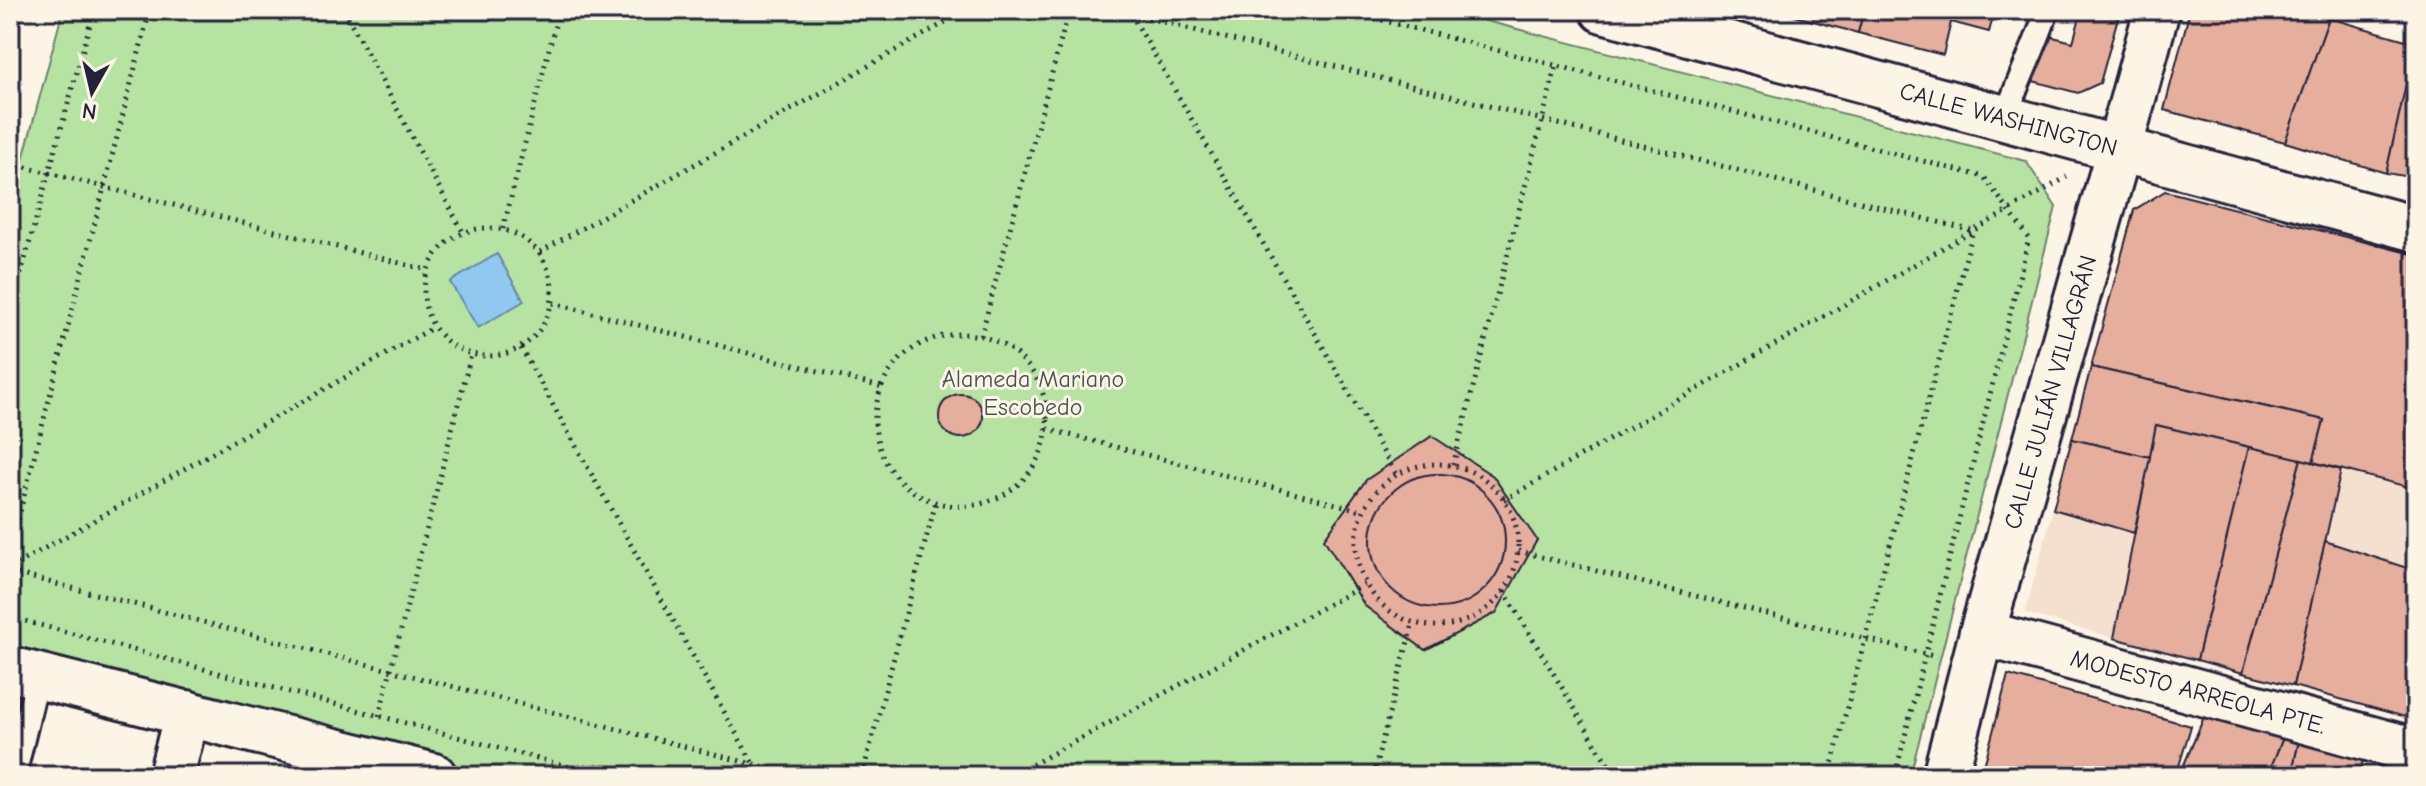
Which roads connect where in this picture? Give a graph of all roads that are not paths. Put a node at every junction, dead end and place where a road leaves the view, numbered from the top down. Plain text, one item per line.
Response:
1 (1603, 10) edge
2 (2047, 10) edge
3 (2157, 10) edge
4 (2006, 117) junction
5 (2120, 146) junction
6 (2416, 229) edge
7 (1977, 650) junction
8 (24, 672) edge
9 (187, 713) junction
10 (2416, 751) edge
11 (14, 776) edge
12 (171, 776) edge
13 (434, 776) edge
14 (1945, 776) edge

1 - 4 street, CALLE WASHINGTON
2 - 4 lane
3 - 5 street, CALLE JULIÁN VILLAGRÁN
4 - 5 street, CALLE WASHINGTON
5 - 6 street, CALLE WASHINGTON
5 - 7 street, CALLE JULIÁN VILLAGRÁN
7 - 10 street, MODESTO ARREOLA PTE.
7 - 14 street, CALLE JULIÁN VILLAGRÁN
8 - 9 street
8 - 11 lane
9 - 12 street
9 - 13 street

